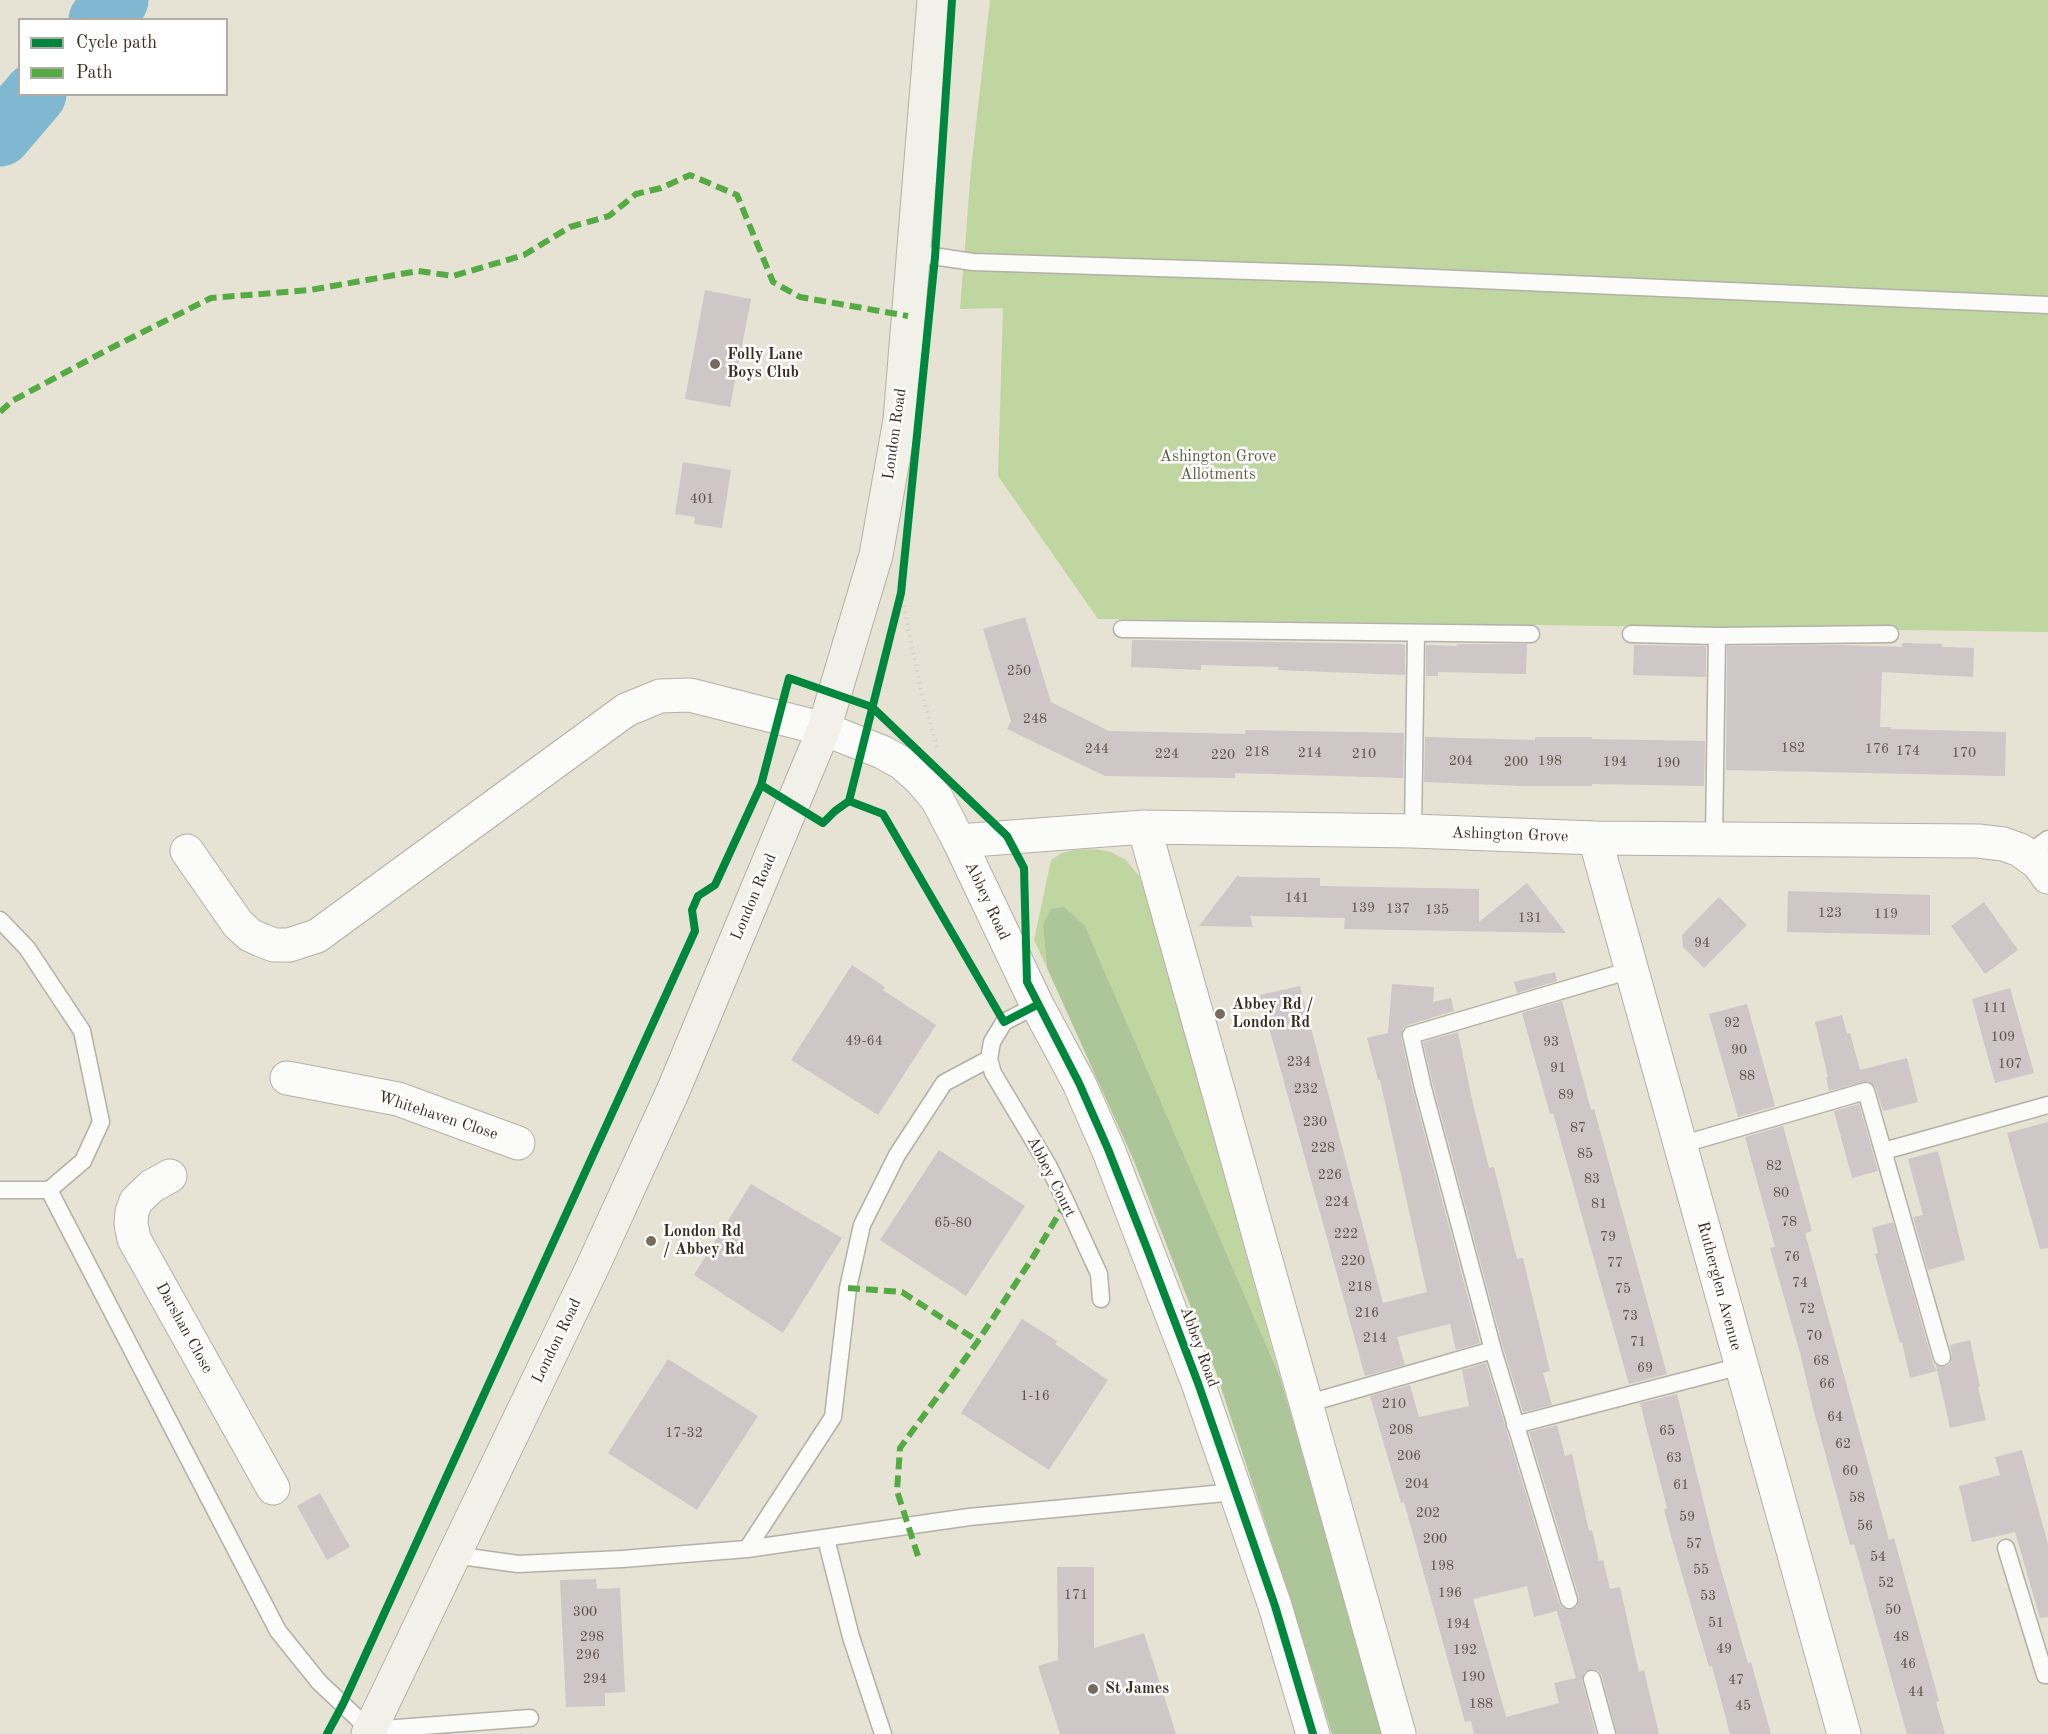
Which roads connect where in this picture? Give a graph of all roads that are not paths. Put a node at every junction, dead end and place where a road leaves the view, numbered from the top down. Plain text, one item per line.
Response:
1 (934, 0) edge
2 (913, 254) junction
3 (2048, 306) edge
4 (1122, 628) dead end
5 (1416, 634) junction
6 (1532, 634) dead end
7 (1631, 634) dead end
8 (1890, 634) dead end
9 (1717, 636) junction
10 (824, 729) junction
11 (1144, 827) junction
12 (1413, 831) junction
13 (1595, 838) junction
14 (1714, 838) junction
15 (959, 841) junction
16 (187, 851) dead end
17 (2041, 857) edge
18 (0, 920) edge
19 (1631, 970) junction
20 (1037, 1005) junction
21 (989, 1059) junction
22 (287, 1078) dead end
23 (2048, 1105) edge
24 (518, 1143) dead end
25 (1680, 1145) junction
26 (1884, 1151) junction
27 (170, 1176) dead end
28 (0, 1190) edge
29 (49, 1190) junction
30 (1101, 1299) dead end
31 (1493, 1350) junction
32 (1942, 1357) dead end
33 (1741, 1366) junction
34 (1306, 1404) junction
35 (1515, 1425) junction
36 (273, 1488) dead end
37 (1235, 1492) junction
38 (826, 1539) junction
39 (2006, 1548) dead end
40 (747, 1549) junction
41 (454, 1555) junction
42 (1569, 1600) dead end
43 (1592, 1679) dead end
44 (2047, 1679) edge
45 (530, 1718) dead end
46 (369, 1732) edge
47 (883, 1734) edge
48 (1313, 1734) edge
49 (1399, 1734) edge
50 (1607, 1734) edge
51 (1844, 1734) edge

1 - 2 main road, London Road
2 - 3 lane
2 - 10 main road, London Road
4 - 5 lane
5 - 6 lane
5 - 12 lane
7 - 9 lane
8 - 9 lane
9 - 14 lane
10 - 15 street, Abbey Road
10 - 16 street, Abbey Road
10 - 41 main road, London Road
11 - 12 street, Ashington Grove
11 - 15 street, Ashington Grove
11 - 34 street
12 - 13 street, Ashington Grove
13 - 14 street, Ashington Grove
13 - 19 street, Rutherglen Avenue
14 - 17 street, Ashington Grove
15 - 20 street, Abbey Road
18 - 29 lane
19 - 25 street, Rutherglen Avenue
19 - 31 lane
20 - 21 lane
20 - 37 street, Abbey Road
21 - 30 lane, Abbey Court
21 - 40 lane
22 - 24 street, Whitehaven Close
23 - 26 lane
25 - 26 lane
25 - 33 street, Rutherglen Avenue
26 - 32 lane
27 - 36 street, Darshan Close
28 - 29 lane
29 - 46 lane
31 - 34 lane
31 - 35 lane
33 - 35 lane
33 - 51 street, Rutherglen Avenue
34 - 49 street
35 - 42 lane
37 - 38 lane
37 - 48 street, Abbey Road
38 - 40 lane
38 - 47 lane
39 - 44 lane
40 - 41 lane
41 - 46 main road, London Road
43 - 50 lane
45 - 46 lane

